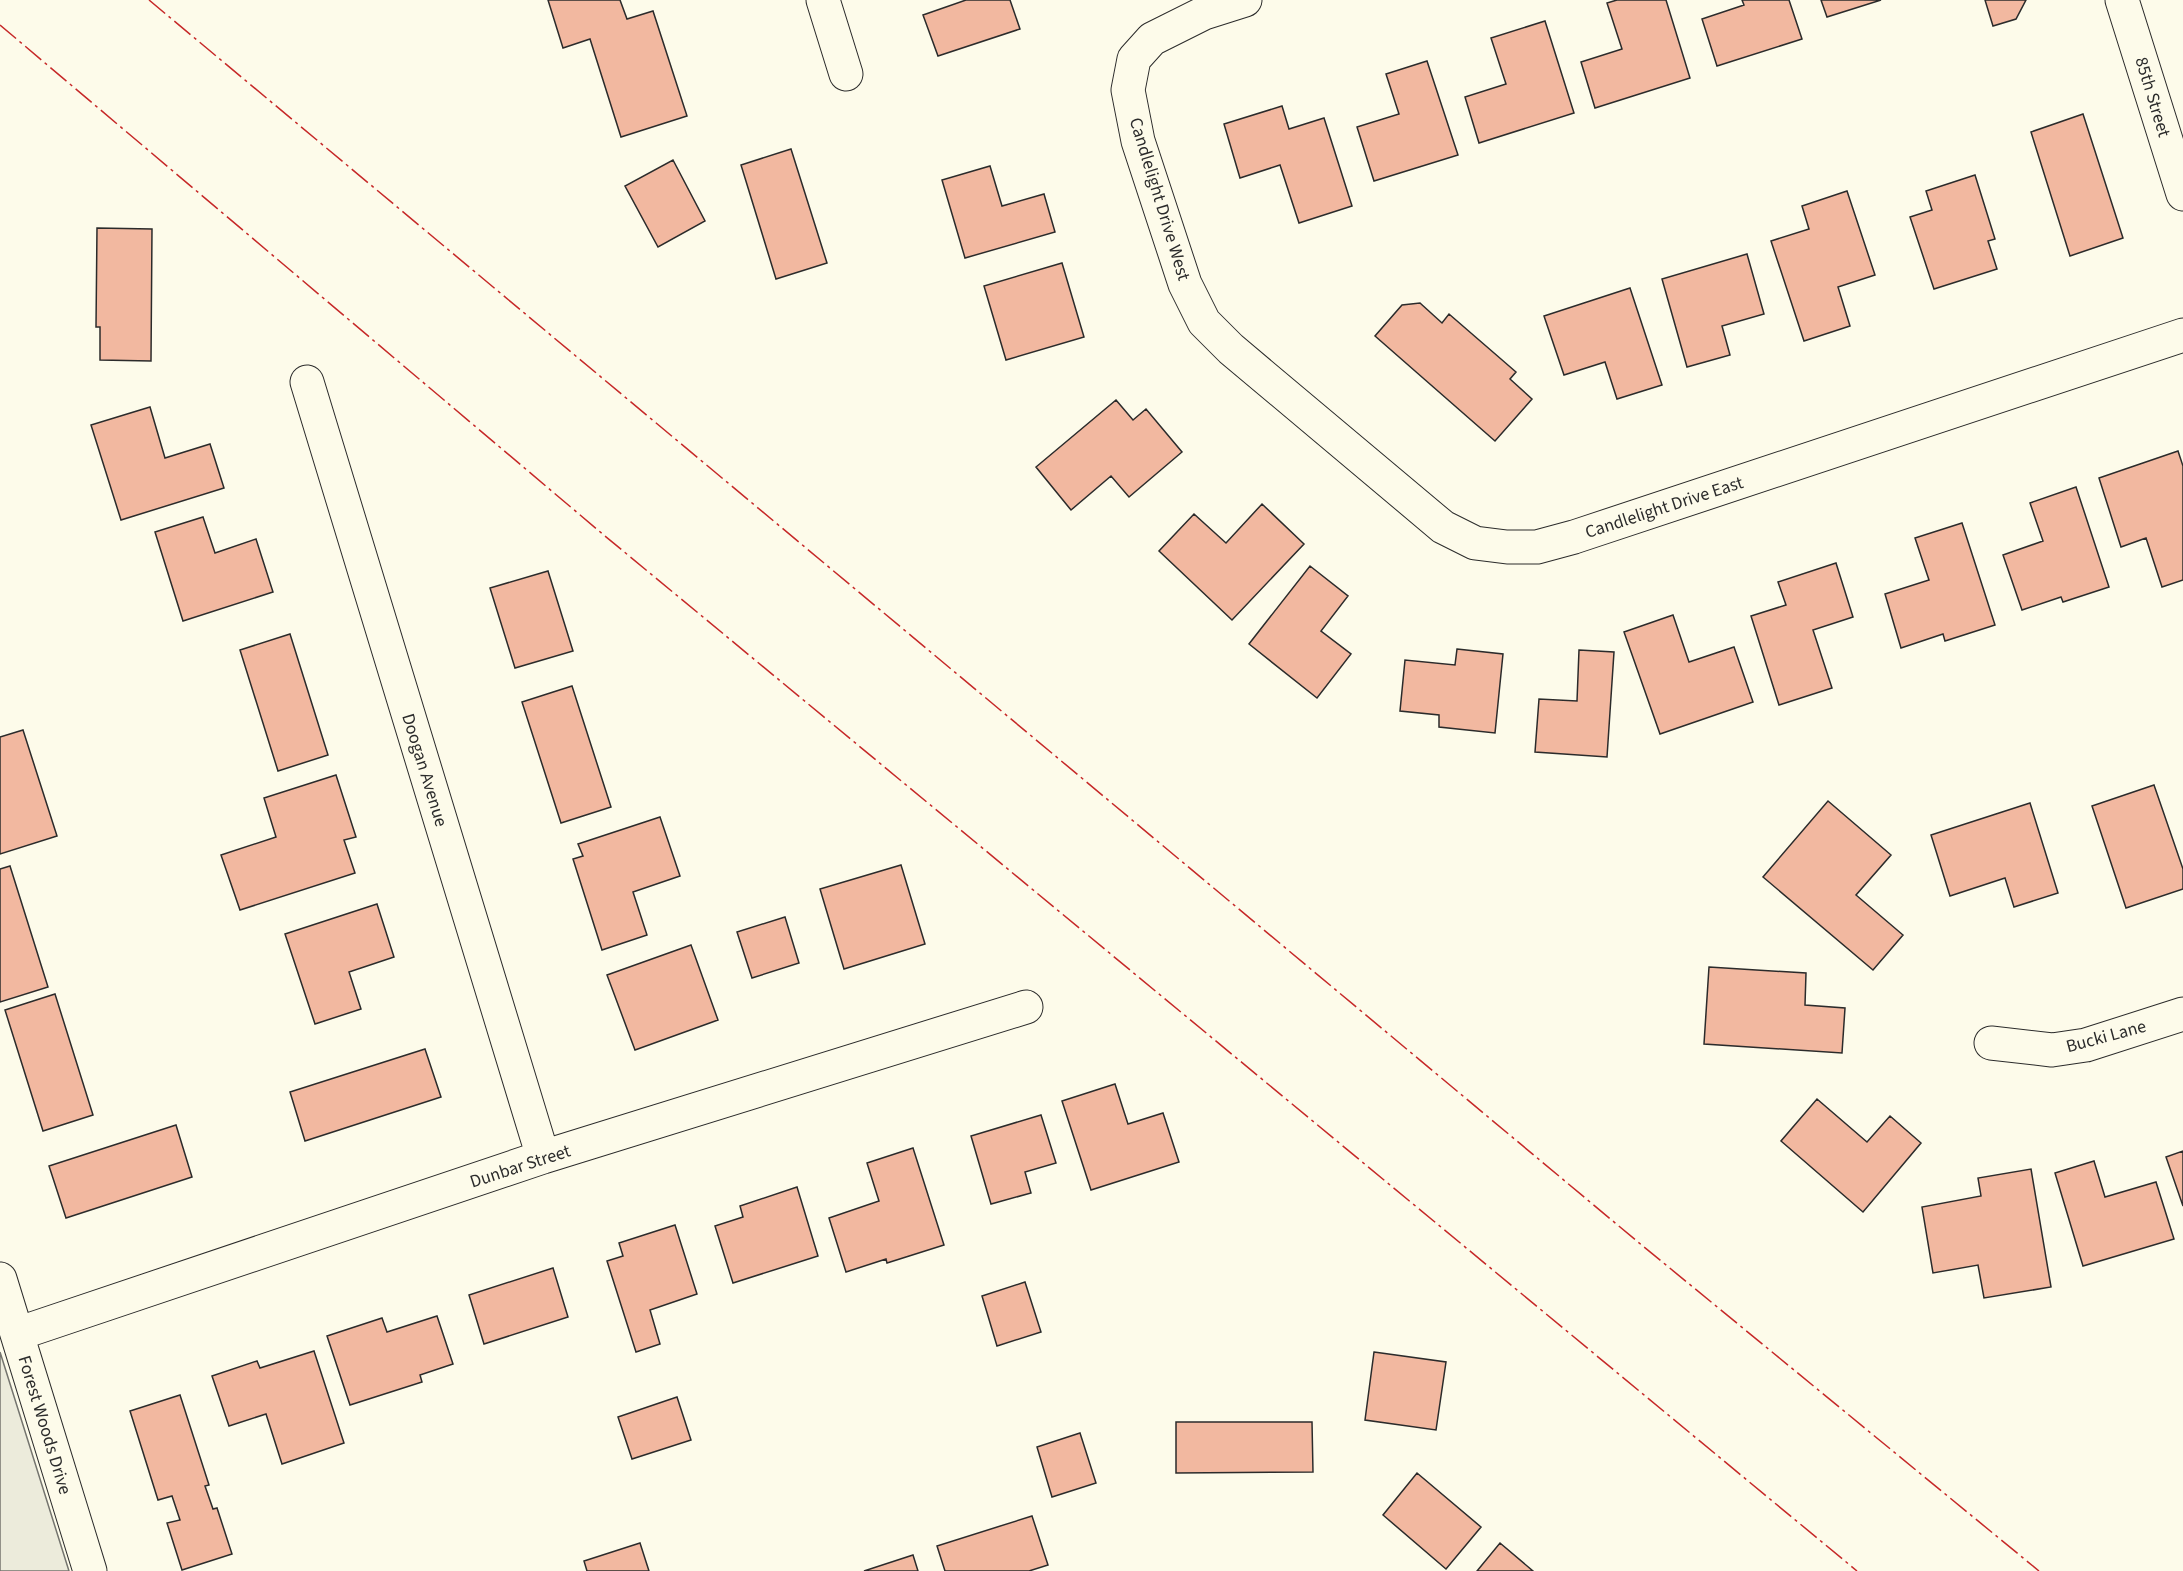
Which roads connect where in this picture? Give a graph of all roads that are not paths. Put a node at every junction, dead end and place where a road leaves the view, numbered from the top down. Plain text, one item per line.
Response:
1 (823, 0) edge
2 (1245, 0) edge
3 (2122, 0) edge
4 (846, 74) dead end
5 (2183, 194) edge
6 (1204, 322) joint
7 (2183, 334) edge
8 (307, 382) dead end
9 (1026, 1007) dead end
10 (2183, 1014) edge
11 (1991, 1043) dead end
12 (543, 1157) junction
13 (0, 1279) edge
14 (17, 1334) junction
15 (90, 1571) edge

1 - 4 street
2 - 6 street, Candlelight Drive West
3 - 5 street, 85th Street
6 - 7 street, Candlelight Drive East
8 - 12 street, Doogan Avenue
9 - 12 street, Dunbar Street
10 - 11 street, Bucki Lane
12 - 14 street, Dunbar Street
13 - 14 street, Forest Woods Drive
14 - 15 street, Forest Woods Drive

